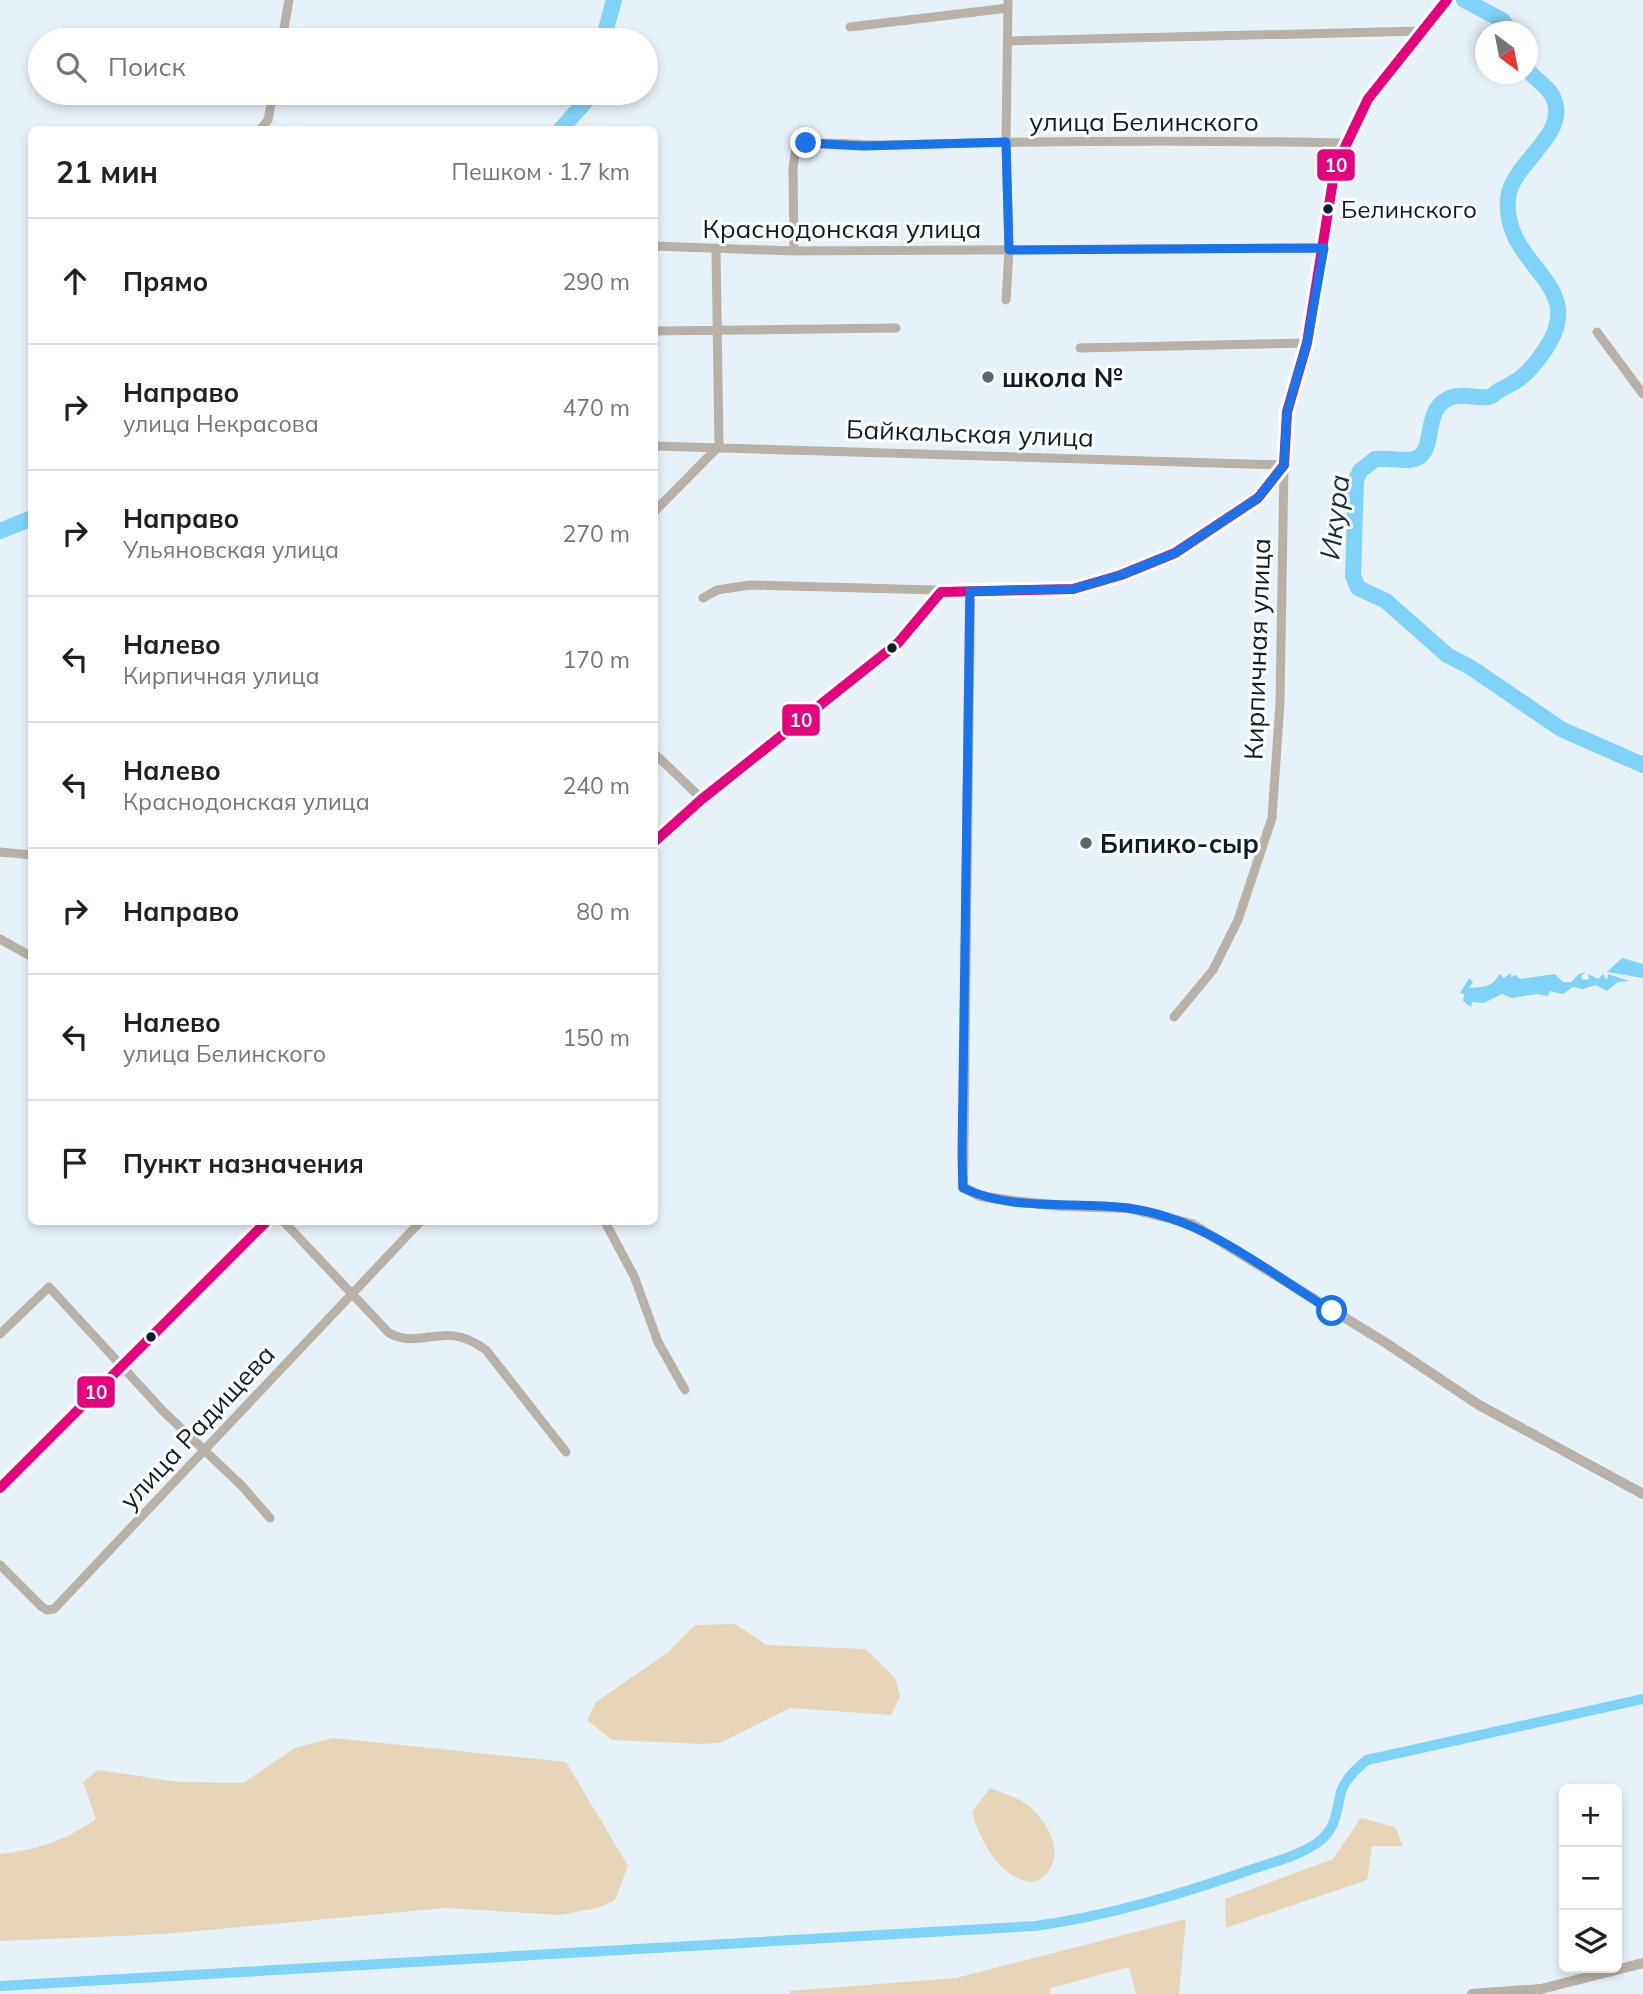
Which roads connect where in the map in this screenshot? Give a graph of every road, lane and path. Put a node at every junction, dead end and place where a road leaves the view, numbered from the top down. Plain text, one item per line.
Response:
1 (289, 0) edge
2 (1446, 1) edge
3 (1008, 4) edge
4 (850, 27) dead end
5 (284, 28) edge
6 (1421, 31) junction
7 (1009, 41) junction
8 (271, 105) edge
9 (263, 126) edge
10 (1006, 142) junction
11 (1343, 143) junction
12 (658, 246) edge
13 (1324, 248) junction
14 (716, 250) junction
15 (1009, 250) junction
16 (794, 251) junction
17 (1006, 300) dead end
18 (896, 328) dead end
19 (717, 330) junction
20 (658, 331) edge
21 (1597, 332) dead end
22 (1307, 343) junction
23 (1080, 348) dead end
24 (1643, 394) edge
25 (658, 446) edge
26 (719, 446) junction
27 (1284, 465) junction
28 (658, 508) edge
29 (970, 591) junction
30 (941, 592) junction
31 (703, 598) dead end
32 (658, 757) edge
33 (702, 799) junction
34 (658, 838) edge
35 (0, 852) edge
36 (28, 855) edge
37 (0, 939) edge
38 (28, 955) edge
39 (1174, 1017) dead end
40 (263, 1225) edge
41 (287, 1225) edge
42 (417, 1225) edge
43 (607, 1225) edge
44 (351, 1295) junction
45 (0, 1334) edge
46 (121, 1365) junction
47 (685, 1390) dead end
48 (204, 1451) junction
49 (566, 1452) dead end
50 (0, 1488) edge
51 (1643, 1494) edge
52 (270, 1518) dead end
53 (0, 1565) edge
54 (1643, 1963) edge
55 (1472, 1994) edge

1 - 5 street
2 - 6 street, Кирпичная улица
3 - 4 street
3 - 7 street
6 - 7 street
6 - 11 street, Кирпичная улица
7 - 10 street
8 - 9 street
10 - 11 street, улица Белинского
10 - 15 street
10 - 16 street, улица Белинского
11 - 13 street, Кирпичная улица
12 - 14 street, Краснодонская улица
13 - 15 street, Краснодонская улица
13 - 22 street, Кирпичная улица
14 - 16 street, Краснодонская улица
14 - 19 street
15 - 16 street, Краснодонская улица
15 - 17 street
18 - 19 street
19 - 20 street
19 - 26 street
21 - 24 street
22 - 23 street
22 - 27 street, Кирпичная улица
25 - 26 street, Байкальская улица
26 - 27 street, Байкальская улица
26 - 28 street
27 - 29 street
27 - 39 street, Кирпичная улица
29 - 30 street
29 - 51 street
30 - 31 street
30 - 33 street
32 - 33 street
33 - 34 street
35 - 36 street
37 - 38 street
40 - 46 street
41 - 44 street
42 - 44 street, улица Радищева
43 - 47 street
44 - 48 street, улица Радищева
44 - 49 street
45 - 46 street
46 - 48 street
46 - 50 street
48 - 52 street
48 - 53 street, улица Радищева
54 - 55 street

